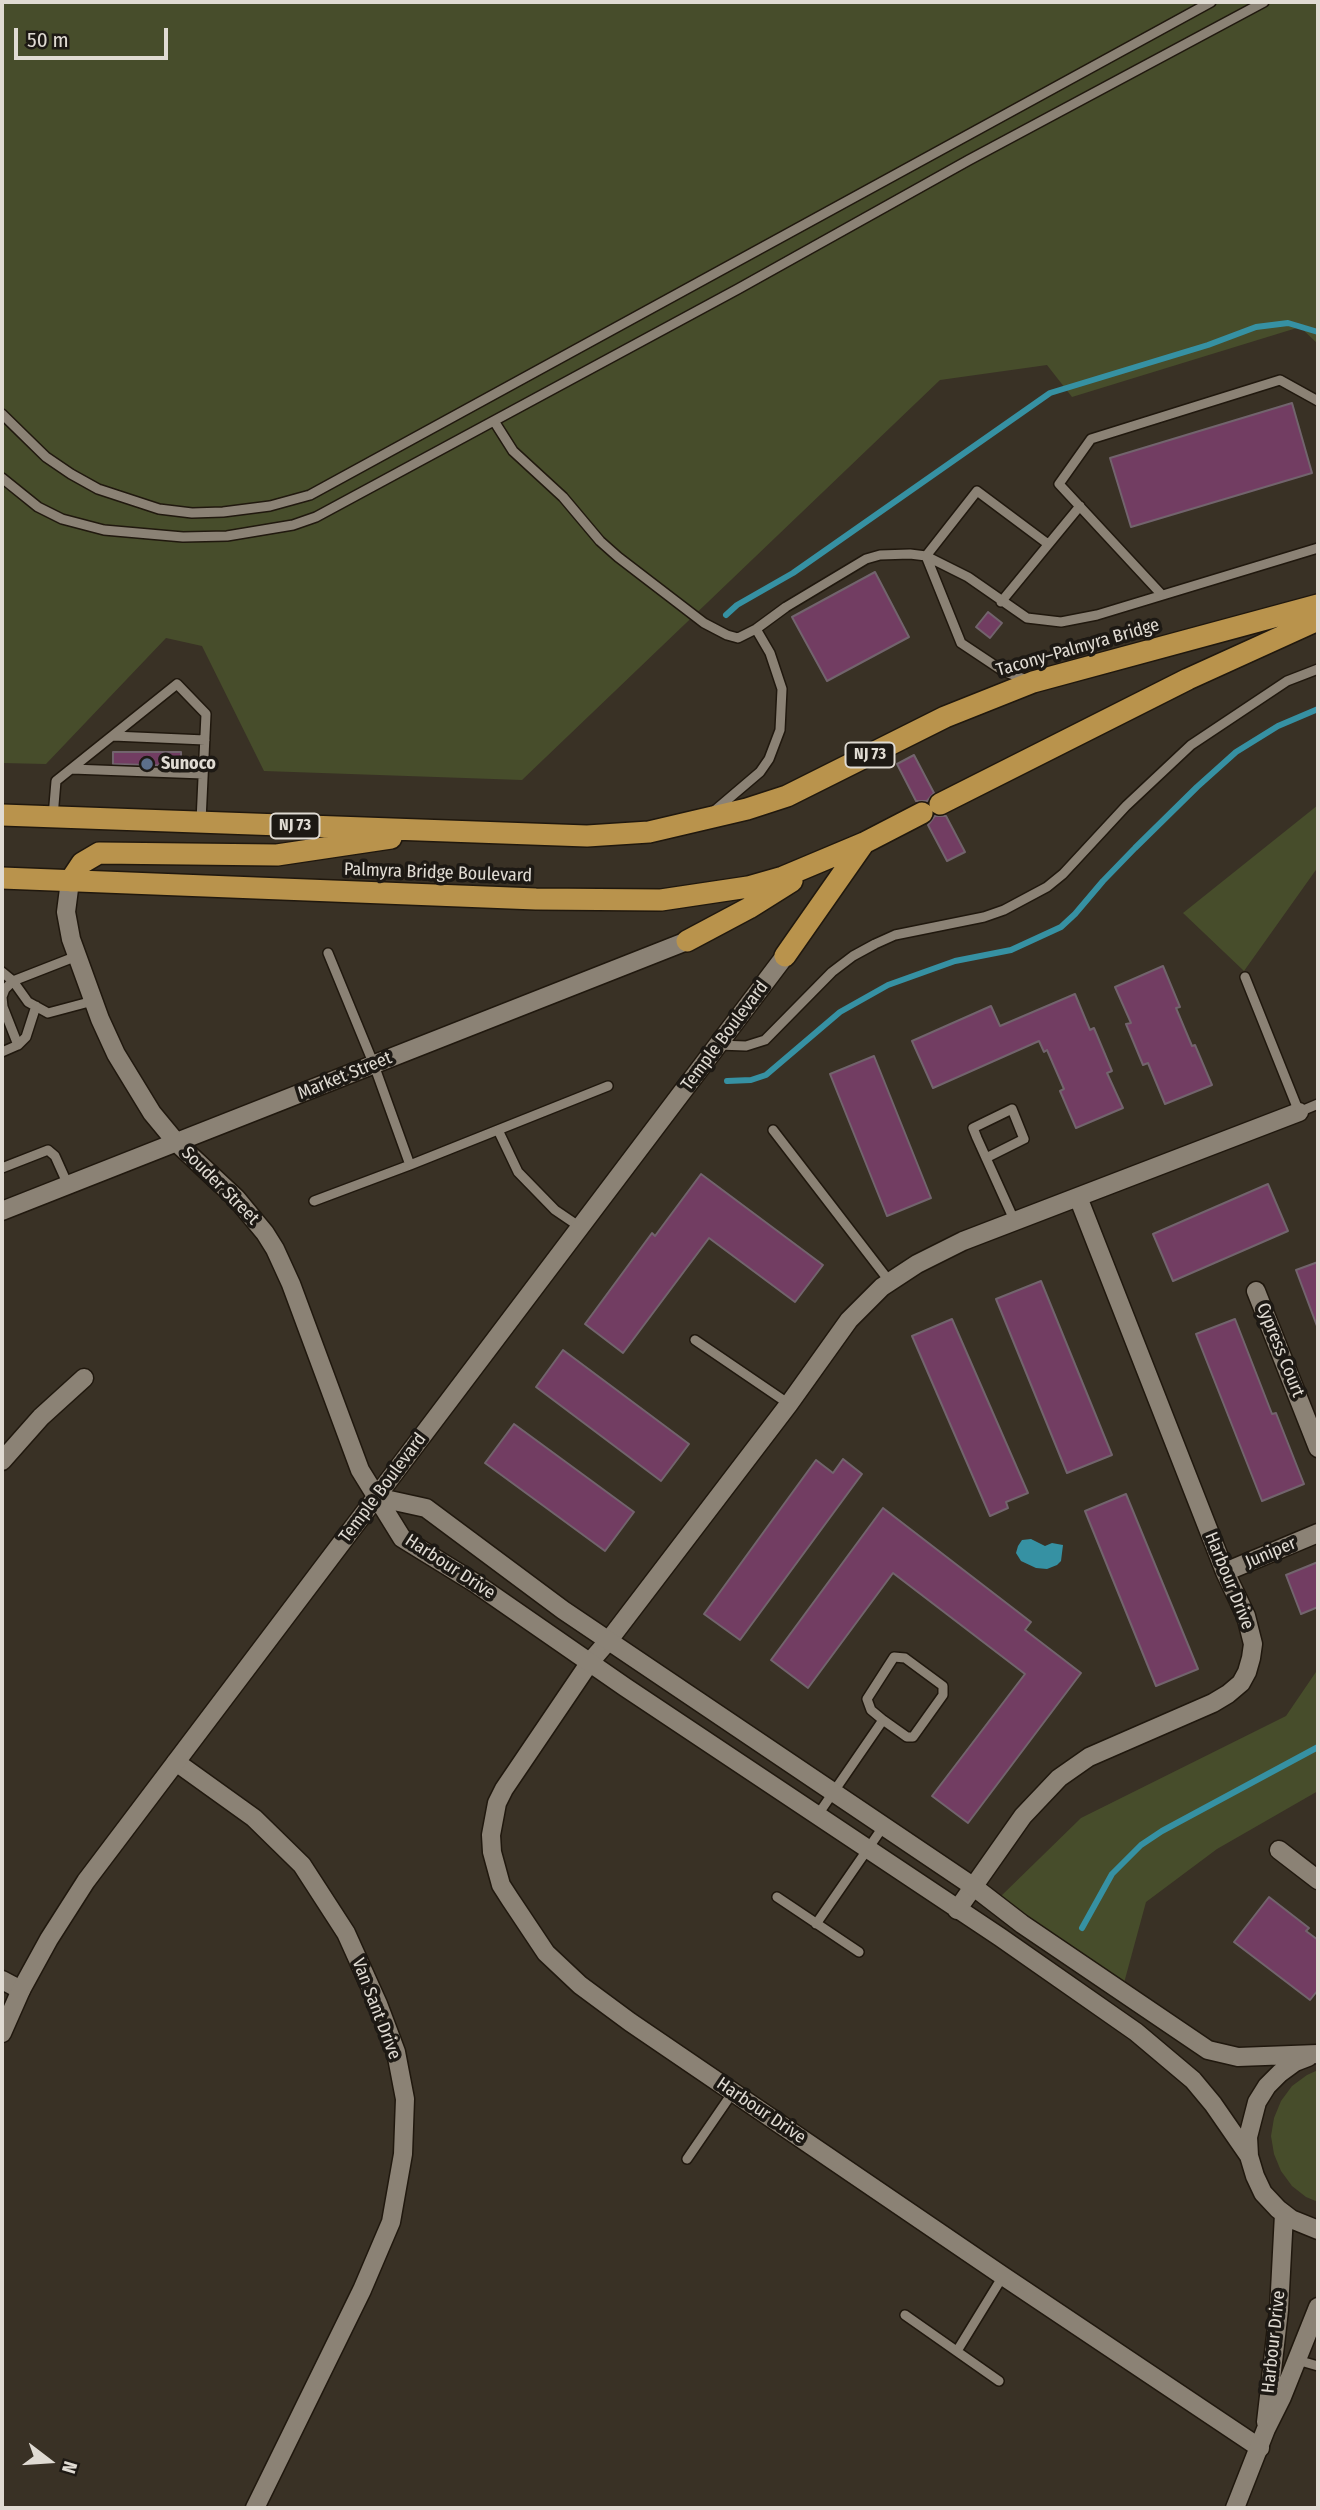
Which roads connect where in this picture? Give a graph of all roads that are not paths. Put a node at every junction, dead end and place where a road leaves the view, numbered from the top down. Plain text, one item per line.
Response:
1 (1211, 2) edge
2 (1264, 2) edge
3 (1318, 401) edge
4 (2, 414) edge
5 (494, 421) junction
6 (2, 478) edge
7 (1080, 506) junction
8 (1048, 544) junction
9 (1318, 548) edge
10 (926, 556) junction
11 (1162, 596) junction
12 (1001, 602) junction
13 (1318, 605) edge
14 (1318, 620) edge
15 (756, 629) junction
16 (1318, 669) edge
17 (1033, 682) junction
18 (113, 736) junction
19 (205, 740) junction
20 (72, 769) junction
21 (203, 774) junction
22 (2, 816) edge
23 (53, 817) junction
24 (704, 821) junction
25 (201, 823) junction
26 (438, 831) junction
27 (864, 843) junction
28 (814, 866) junction
29 (2, 878) edge
30 (70, 881) junction
31 (687, 941) joint
32 (328, 953) dead end
33 (77, 956) junction
34 (785, 956) joint
35 (2, 972) edge
36 (1245, 977) dead end
37 (13, 981) junction
38 (93, 1001) junction
39 (36, 1006) junction
40 (18, 1045) junction
41 (718, 1045) junction
42 (2, 1052) edge
43 (374, 1065) junction
44 (608, 1086) dead end
45 (1318, 1104) edge
46 (1299, 1112) junction
47 (498, 1130) junction
48 (773, 1130) dead end
49 (176, 1142) junction
50 (986, 1158) junction
51 (410, 1165) junction
52 (2, 1168) edge
53 (68, 1185) junction
54 (1077, 1197) junction
55 (314, 1201) dead end
56 (2, 1211) edge
57 (1015, 1222) junction
58 (580, 1227) junction
59 (890, 1282) junction
60 (1256, 1291) dead end
61 (695, 1340) dead end
62 (84, 1378) dead end
63 (789, 1404) junction
64 (1318, 1448) edge
65 (2, 1461) edge
66 (376, 1497) junction
67 (1318, 1533) edge
68 (492, 1558) junction
69 (1225, 1573) junction
70 (475, 1583) junction
71 (609, 1640) junction
72 (590, 1662) junction
73 (883, 1720) junction
74 (176, 1762) junction
75 (833, 1794) junction
76 (817, 1816) junction
77 (883, 1827) junction
78 (867, 1850) junction
79 (1279, 1850) dead end
80 (1318, 1880) edge
81 (974, 1887) junction
82 (777, 1897) dead end
83 (957, 1910) junction
84 (816, 1924) junction
85 (859, 1952) dead end
86 (2, 1980) edge
87 (21, 1990) junction
88 (1152, 2014) junction
89 (2, 2033) edge
90 (1139, 2034) junction
91 (1316, 2054) edge
92 (733, 2092) junction
93 (1249, 2156) junction
94 (687, 2159) dead end
95 (1283, 2214) junction
96 (1318, 2230) edge
97 (1003, 2276) junction
98 (1318, 2307) edge
99 (905, 2315) dead end
100 (957, 2351) junction
101 (1297, 2360) junction
102 (1318, 2366) edge
103 (999, 2381) dead end
104 (1266, 2429) junction
105 (1260, 2448) junction
106 (255, 2508) edge
107 (1235, 2508) edge

1 - 4 lane
2 - 5 lane
3 - 7 lane
5 - 6 lane
5 - 15 lane
7 - 8 lane
7 - 11 lane
8 - 10 lane
8 - 12 lane
9 - 11 lane
10 - 12 lane
10 - 15 lane
10 - 17 lane
11 - 12 lane
13 - 17 highway, Tacony–Palmyra Bridge / NJ 73
14 - 27 highway
15 - 24 lane
16 - 41 lane
17 - 24 highway, Tacony–Palmyra Bridge / NJ 73
18 - 19 lane
18 - 19 lane
18 - 20 lane
19 - 21 lane
20 - 21 lane
20 - 23 lane
21 - 25 lane
22 - 23 highway, NJ 73
23 - 25 highway, NJ 73
24 - 26 highway, NJ 73
25 - 26 highway, NJ 73
26 - 30 highway
27 - 28 highway, Palmyra Bridge Boulevard
27 - 34 highway
28 - 30 highway, Palmyra Bridge Boulevard
28 - 31 highway
29 - 30 highway, Palmyra Bridge Boulevard
30 - 33 street, Souder Street
31 - 43 street, Market Street
32 - 43 lane
33 - 37 lane
33 - 38 street, Souder Street
34 - 41 street, Temple Boulevard
35 - 37 lane
36 - 46 lane
37 - 39 lane
37 - 40 lane
38 - 39 lane
38 - 49 street, Souder Street
39 - 40 lane
40 - 42 lane
41 - 58 street, Temple Boulevard
43 - 49 street, Market Street
43 - 51 lane
44 - 47 lane
45 - 46 lane, Harbour Drive
46 - 54 street, Harbour Drive
47 - 51 lane
47 - 58 lane
48 - 59 lane
49 - 53 street, Market Street
49 - 66 street, Souder Street
50 - 50 lane
50 - 57 lane
51 - 55 lane
52 - 53 lane
53 - 56 street, Market Street
54 - 57 street, Harbour Drive
54 - 69 street, Harbour Drive
57 - 59 street, Harbour Drive
58 - 66 street, Temple Boulevard
59 - 63 street, Harbour Drive
60 - 64 street, Cypress Court
61 - 63 lane
62 - 65 street
63 - 71 street, Harbour Drive
66 - 68 street, Harbour Drive
66 - 70 street, Harbour Drive
66 - 74 street, Temple Boulevard
67 - 69 street, Juniper
68 - 70 street
68 - 71 street, Harbour Drive
69 - 81 street, Harbour Drive
70 - 72 street, Harbour Drive
71 - 72 street, Harbour Drive
71 - 75 street, Harbour Drive
72 - 76 street, Harbour Drive
72 - 92 street, Harbour Drive
73 - 73 lane
73 - 75 lane
74 - 87 street, Temple Boulevard
74 - 106 street, Van Sant Drive
75 - 76 lane
75 - 77 street, Harbour Drive
76 - 78 street, Harbour Drive
77 - 78 lane
77 - 81 street, Harbour Drive
78 - 83 street, Harbour Drive
78 - 84 lane
79 - 80 street
81 - 83 street, Harbour Drive
81 - 88 street, Harbour Drive
82 - 84 lane
83 - 90 street, Harbour Drive
84 - 85 lane
86 - 87 street
87 - 89 street, Temple Boulevard
88 - 90 street
88 - 91 street, Harbour Drive
90 - 93 street, Harbour Drive
91 - 93 street
92 - 94 lane
92 - 97 street, Harbour Drive
93 - 95 street
95 - 96 street
95 - 104 street, Harbour Drive
97 - 100 lane
97 - 105 street, Harbour Drive
98 - 101 street, Harbour Drive
99 - 100 lane
100 - 103 lane
101 - 102 lane
101 - 104 street, Harbour Drive
104 - 105 street, Harbour Drive
105 - 107 street, Harbour Drive

